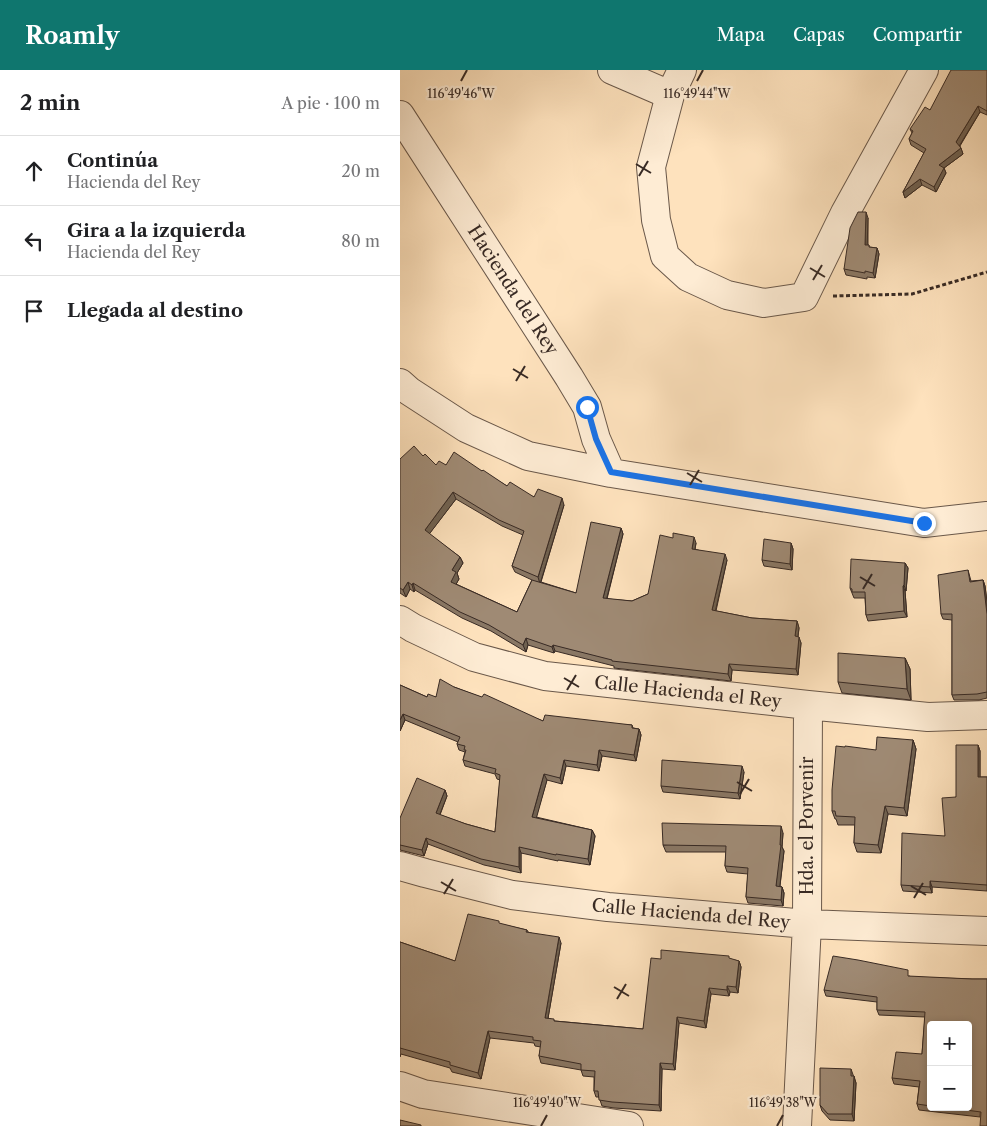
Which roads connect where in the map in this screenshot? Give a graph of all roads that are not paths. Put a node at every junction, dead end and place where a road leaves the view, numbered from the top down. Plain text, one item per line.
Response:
1 (612, 70) edge
2 (682, 70) edge
3 (924, 70) edge
4 (670, 95) junction
5 (400, 115) edge
6 (400, 383) edge
7 (611, 472) junction
8 (987, 516) edge
9 (400, 620) edge
10 (808, 705) junction
11 (987, 715) edge
12 (400, 866) edge
13 (807, 924) junction
14 (987, 931) edge
15 (400, 1086) edge
16 (629, 1126) edge
17 (797, 1126) edge

1 - 4 street
2 - 4 street
3 - 4 street
5 - 7 street, Hacienda del Rey
6 - 7 street
7 - 8 street
9 - 10 street, Calle Hacienda el Rey
10 - 11 street, Calle Hacienda el Rey
10 - 13 street, Hda. el Porvenir
12 - 13 street, Calle Hacienda del Rey
13 - 14 street, Calle Hacienda del Rey
13 - 17 street, Hda. el Porvenir
15 - 16 street

